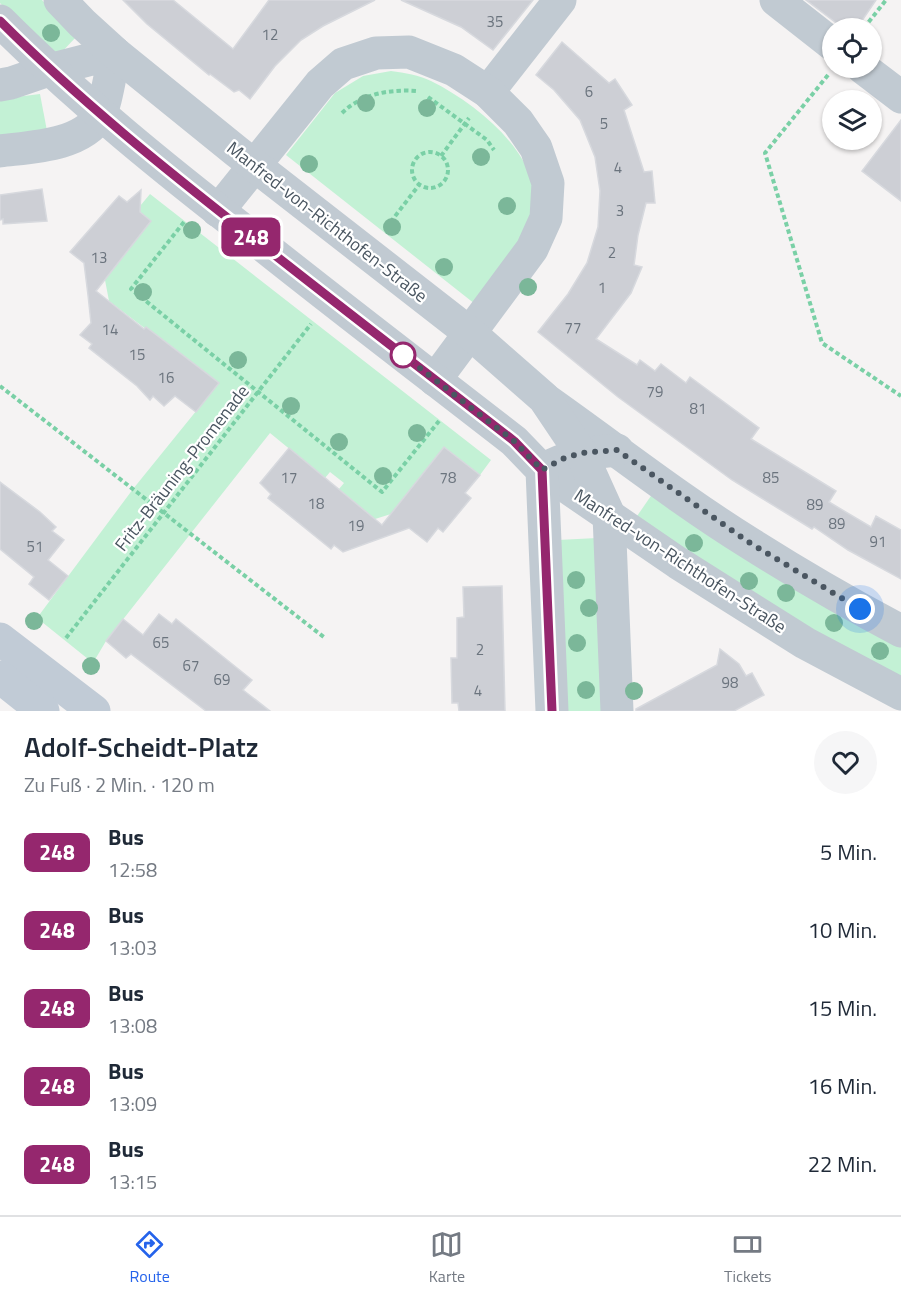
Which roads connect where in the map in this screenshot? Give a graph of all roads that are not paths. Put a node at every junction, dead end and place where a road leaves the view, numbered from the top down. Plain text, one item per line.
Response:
1 (60, 0) edge
2 (560, 0) edge
3 (776, 0) edge
4 (0, 21) edge
5 (822, 36) edge
6 (115, 53) junction
7 (49, 70) junction
8 (876, 78) edge
9 (0, 85) edge
10 (901, 97) edge
11 (481, 101) junction
12 (100, 115) junction
13 (0, 151) edge
14 (254, 165) junction
15 (204, 212) junction
16 (471, 334) junction
17 (435, 380) junction
18 (544, 398) junction
19 (617, 450) junction
20 (581, 453) junction
21 (542, 470) junction
22 (609, 515) junction
23 (901, 631) edge
24 (0, 639) edge
25 (0, 677) edge
26 (901, 694) edge
27 (43, 711) edge
28 (94, 711) edge
29 (552, 711) edge
30 (617, 711) edge

1 - 6 street, Manfred-von-Richthofen-Straße
2 - 11 street
3 - 5 street
4 - 7 street, Manfred-von-Richthofen-Straße
6 - 7 street
6 - 12 street
6 - 14 street, Manfred-von-Richthofen-Straße
7 - 9 street
7 - 12 street, Manfred-von-Richthofen-Straße
8 - 10 street
11 - 14 street
11 - 16 street
12 - 13 street
12 - 15 street, Manfred-von-Richthofen-Straße
14 - 15 street
14 - 16 street, Manfred-von-Richthofen-Straße
15 - 17 street, Manfred-von-Richthofen-Straße
16 - 17 street
16 - 18 street, Manfred-von-Richthofen-Straße
17 - 21 street, Manfred-von-Richthofen-Straße
18 - 19 street, Manfred-von-Richthofen-Straße
18 - 20 street
19 - 20 street
19 - 23 street, Manfred-von-Richthofen-Straße
20 - 21 street
20 - 22 street
21 - 22 street, Manfred-von-Richthofen-Straße
21 - 29 street
22 - 26 street, Manfred-von-Richthofen-Straße
22 - 30 street
24 - 28 main road
25 - 27 main road

